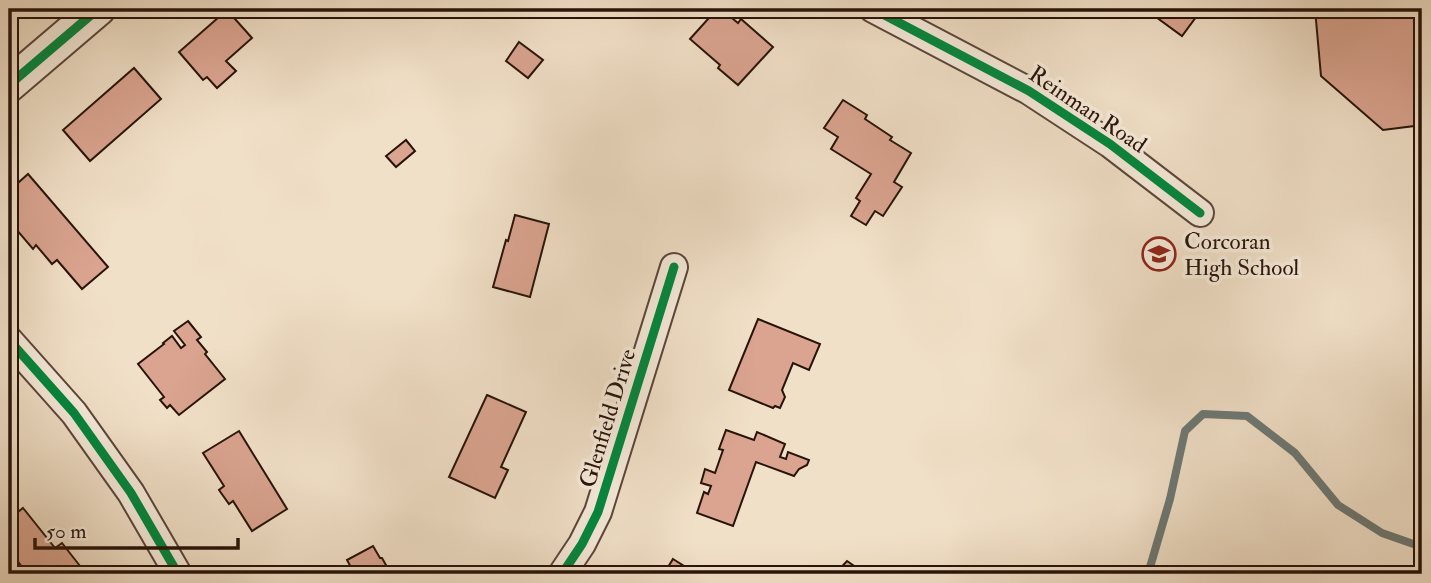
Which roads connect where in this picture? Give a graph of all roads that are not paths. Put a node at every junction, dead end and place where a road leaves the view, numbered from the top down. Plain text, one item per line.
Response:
1 (98, 9) edge
2 (873, 9) edge
3 (9, 85) edge
4 (1200, 213) dead end
5 (674, 267) dead end
6 (9, 340) edge
7 (178, 574) edge
8 (562, 574) edge

1 - 3 street
2 - 4 street, Reinman Road
5 - 8 street, Glenfield Drive
6 - 7 street

